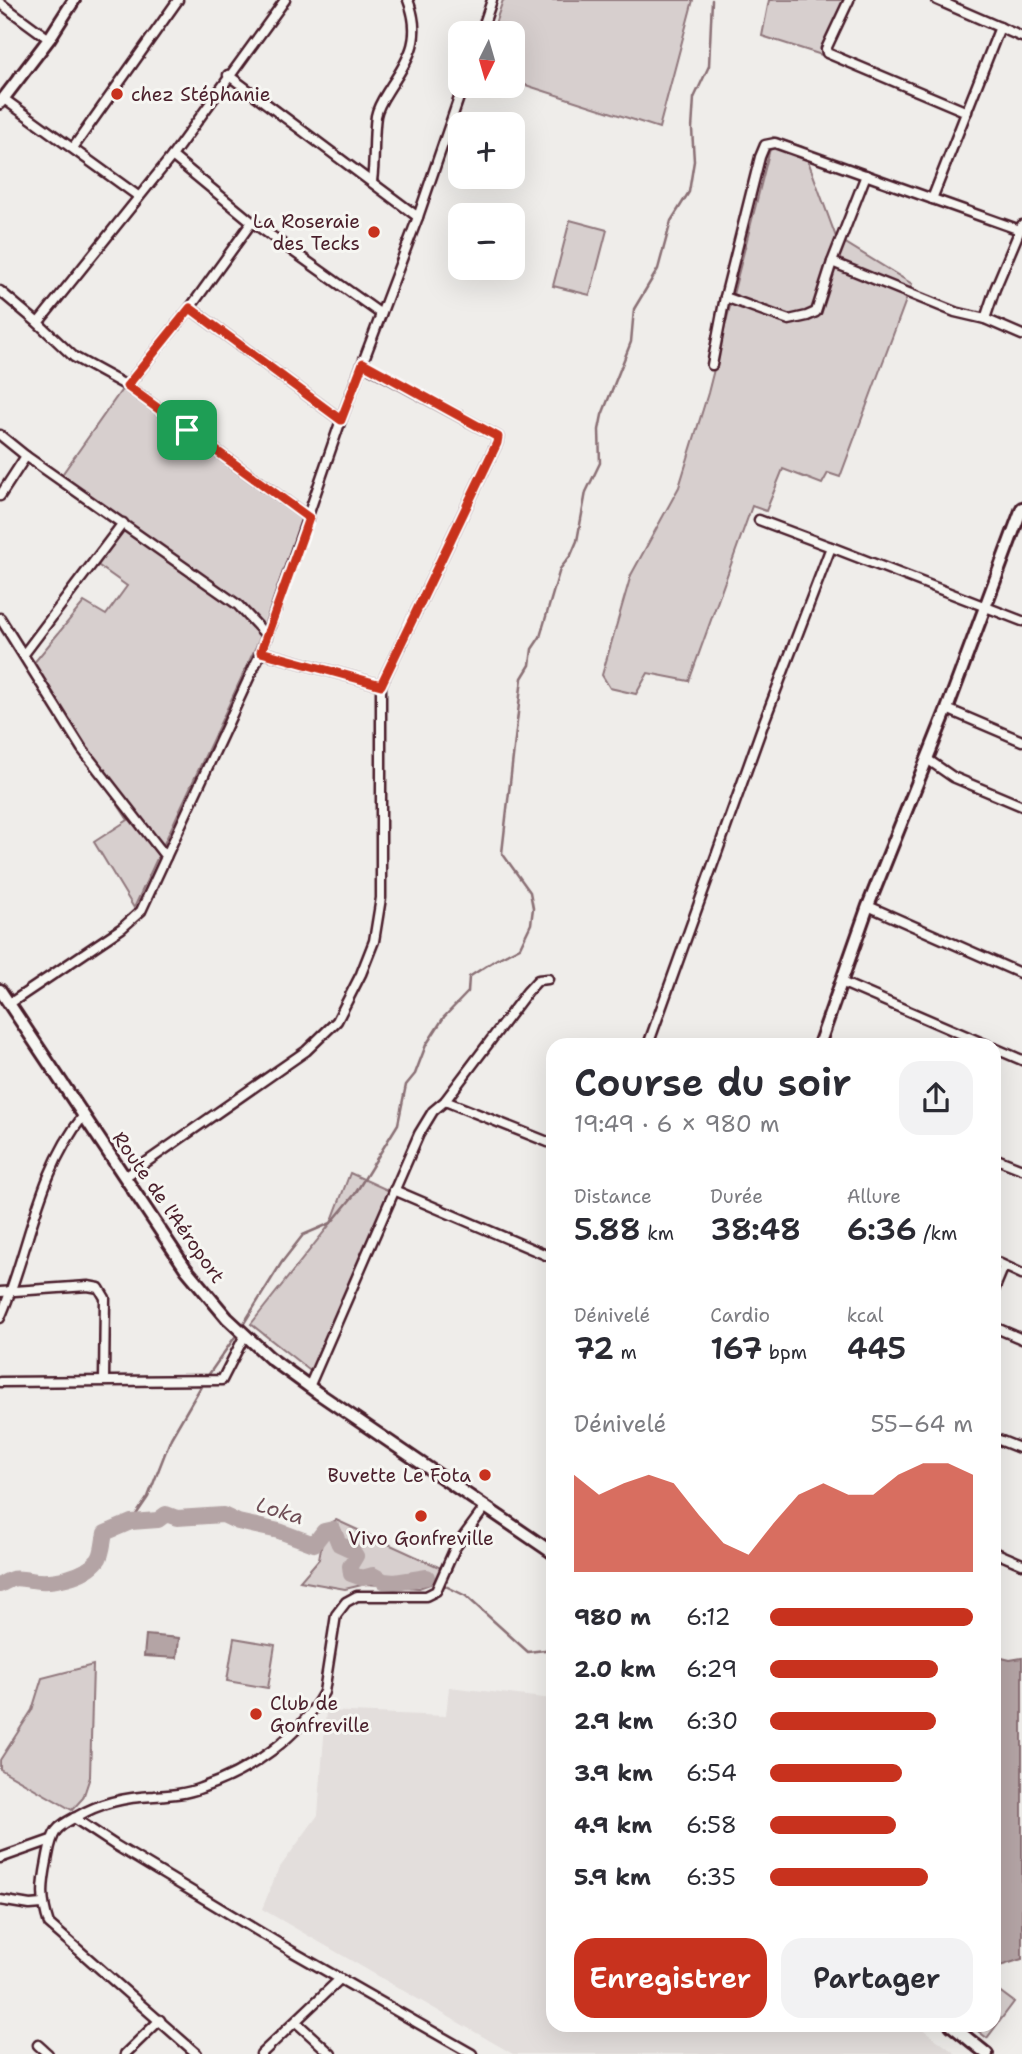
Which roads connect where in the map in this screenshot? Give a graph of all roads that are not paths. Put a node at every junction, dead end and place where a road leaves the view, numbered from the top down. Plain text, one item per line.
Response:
1 (74, 0) edge
2 (178, 0) edge
3 (285, 0) edge
4 (408, 0) edge
5 (492, 0) edge
6 (849, 0) edge
7 (937, 0) edge
8 (0, 3) edge
9 (485, 21) edge
10 (1000, 27) junction
11 (1022, 37) edge
12 (49, 39) junction
13 (229, 75) junction
14 (459, 98) edge
15 (2, 101) edge
16 (967, 111) junction
17 (73, 148) junction
18 (172, 156) junction
19 (866, 175) junction
20 (372, 181) junction
21 (138, 196) junction
22 (932, 199) junction
23 (418, 217) junction
24 (253, 222) junction
25 (1021, 227) edge
26 (832, 262) junction
27 (0, 291) edge
28 (725, 297) junction
29 (190, 308) junction
30 (381, 314) junction
31 (985, 319) junction
32 (38, 323) junction
33 (1022, 335) edge
34 (363, 363) junction
35 (712, 365) dead end
36 (127, 386) junction
37 (341, 420) junction
38 (0, 435) edge
39 (26, 456) junction
40 (0, 496) edge
41 (1022, 508) edge
42 (309, 518) junction
43 (759, 520) dead end
44 (123, 523) junction
45 (831, 547) junction
46 (985, 606) junction
47 (0, 618) edge
48 (1022, 621) edge
49 (267, 636) junction
50 (261, 652) junction
51 (24, 653) junction
52 (381, 685) junction
53 (947, 709) junction
54 (1022, 741) edge
55 (927, 759) junction
56 (1022, 806) edge
57 (166, 857) junction
58 (868, 906) junction
59 (1022, 974) edge
60 (548, 979) dead end
61 (841, 982) junction
62 (0, 990) edge
63 (9, 1004) junction
64 (651, 1038) edge
65 (821, 1038) edge
66 (971, 1038) edge
67 (1001, 1051) edge
68 (1022, 1060) edge
69 (445, 1101) junction
70 (84, 1115) junction
71 (546, 1141) edge
72 (1001, 1161) edge
73 (1022, 1169) edge
74 (125, 1177) junction
75 (394, 1190) junction
76 (546, 1255) edge
77 (1001, 1264) edge
78 (1004, 1266) junction
79 (1001, 1273) edge
80 (1022, 1274) edge
81 (0, 1292) edge
82 (11, 1293) junction
83 (0, 1318) edge
84 (1001, 1330) edge
85 (245, 1335) junction
86 (1022, 1339) edge
87 (104, 1380) junction
88 (0, 1382) edge
89 (309, 1387) junction
90 (1001, 1441) edge
91 (1022, 1449) edge
92 (486, 1506) junction
93 (546, 1548) edge
94 (1001, 1555) edge
95 (1022, 1564) edge
96 (74, 1818) junction
97 (51, 1840) junction
98 (0, 1858) edge
99 (0, 1900) edge
100 (42, 1904) junction
101 (340, 1979) junction
102 (160, 2020) junction
103 (296, 2022) junction
104 (960, 2032) edge
105 (38, 2045) dead end
106 (48, 2054) edge
107 (125, 2054) edge
108 (197, 2054) edge
109 (261, 2054) edge
110 (331, 2054) edge
111 (472, 2054) edge
112 (988, 2054) edge

1 - 12 main road
2 - 17 street
3 - 13 street
4 - 20 street
5 - 9 street
6 - 16 street
7 - 10 street
8 - 12 street
10 - 11 street
10 - 16 street
12 - 15 main road
13 - 18 street
13 - 20 street
14 - 23 street
15 - 17 street
16 - 22 street
17 - 21 street
18 - 21 street
18 - 24 street
19 - 22 street
19 - 26 street
19 - 28 street
20 - 23 street
21 - 32 street
22 - 25 street
23 - 30 street
24 - 29 street
24 - 30 street
25 - 31 street
26 - 28 street
26 - 31 street
27 - 32 street
28 - 35 street
29 - 36 street
29 - 37 street
30 - 34 street
31 - 33 street
32 - 36 street
34 - 37 street
34 - 52 street
36 - 42 street
37 - 42 street
38 - 39 street
39 - 40 street
39 - 44 street
41 - 46 main road
42 - 49 street
43 - 45 street
44 - 49 street
44 - 51 street
45 - 46 street
45 - 64 street
46 - 48 street
46 - 53 main road
47 - 51 street
49 - 50 street
50 - 52 street
50 - 57 street
51 - 57 street
52 - 74 street
53 - 54 street
53 - 55 main road
55 - 56 street
55 - 58 main road
57 - 63 street
58 - 59 street
58 - 61 main road
60 - 69 street
61 - 65 main road
61 - 66 street
62 - 63 main road, Route de l'Aéroport
63 - 70 main road, Route de l'Aéroport
67 - 68 street
69 - 71 street
69 - 75 street
70 - 74 main road, Route de l'Aéroport
70 - 82 street
72 - 73 street
74 - 85 main road, Route de l'Aéroport
75 - 76 street
75 - 89 street
77 - 78 street
78 - 79 street
78 - 80 street
81 - 82 street
82 - 83 street
82 - 87 street
84 - 86 street
85 - 87 street
85 - 89 main road, Route de l'Aéroport
87 - 88 street
89 - 92 main road, Route de l'Aéroport
90 - 91 street
92 - 93 main road, Route de l'Aéroport
92 - 96 street
94 - 95 street
96 - 97 street
96 - 101 street
97 - 98 street
97 - 100 street
99 - 100 street
100 - 102 street
101 - 103 street
101 - 111 street
102 - 107 street
102 - 108 street
103 - 109 street
103 - 110 street
104 - 112 main road
105 - 106 street

